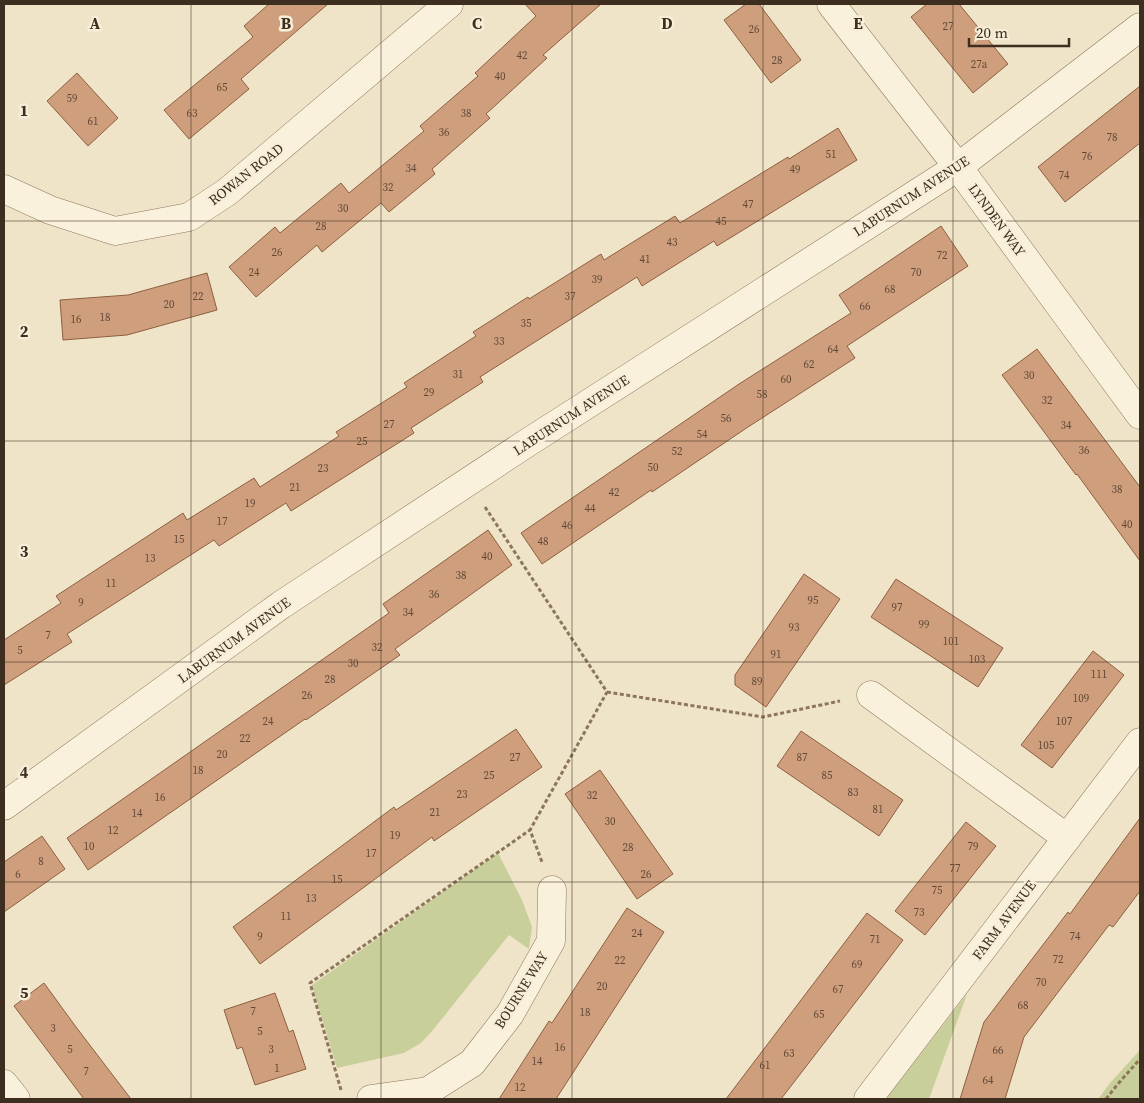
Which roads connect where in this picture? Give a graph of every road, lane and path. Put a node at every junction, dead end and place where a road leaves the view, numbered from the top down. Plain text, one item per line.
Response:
1 (449, 4) edge
2 (831, 4) edge
3 (1140, 27) edge
4 (958, 167) junction
5 (4, 189) edge
6 (1140, 415) edge
7 (468, 482) junction
8 (607, 692) junction
9 (871, 695) joint
10 (1140, 742) edge
11 (4, 806) edge
12 (530, 830) junction
13 (1066, 838) junction
14 (552, 890) joint
15 (1140, 1060) edge
16 (4, 1084) edge
17 (16, 1099) edge
18 (344, 1099) edge
19 (371, 1099) edge
20 (868, 1099) edge
21 (1106, 1099) edge

1 - 5 street, ROWAN ROAD
2 - 4 street, LYNDEN WAY
3 - 4 street, LABURNUM AVENUE
4 - 6 street, LYNDEN WAY
4 - 7 street, LABURNUM AVENUE
7 - 8 path
7 - 11 street, LABURNUM AVENUE
8 - 9 path
8 - 12 path
9 - 13 street
10 - 13 street, FARM AVENUE
12 - 14 path
12 - 18 path
13 - 20 street, FARM AVENUE
14 - 19 street, BOURNE WAY
15 - 21 path
16 - 17 street

